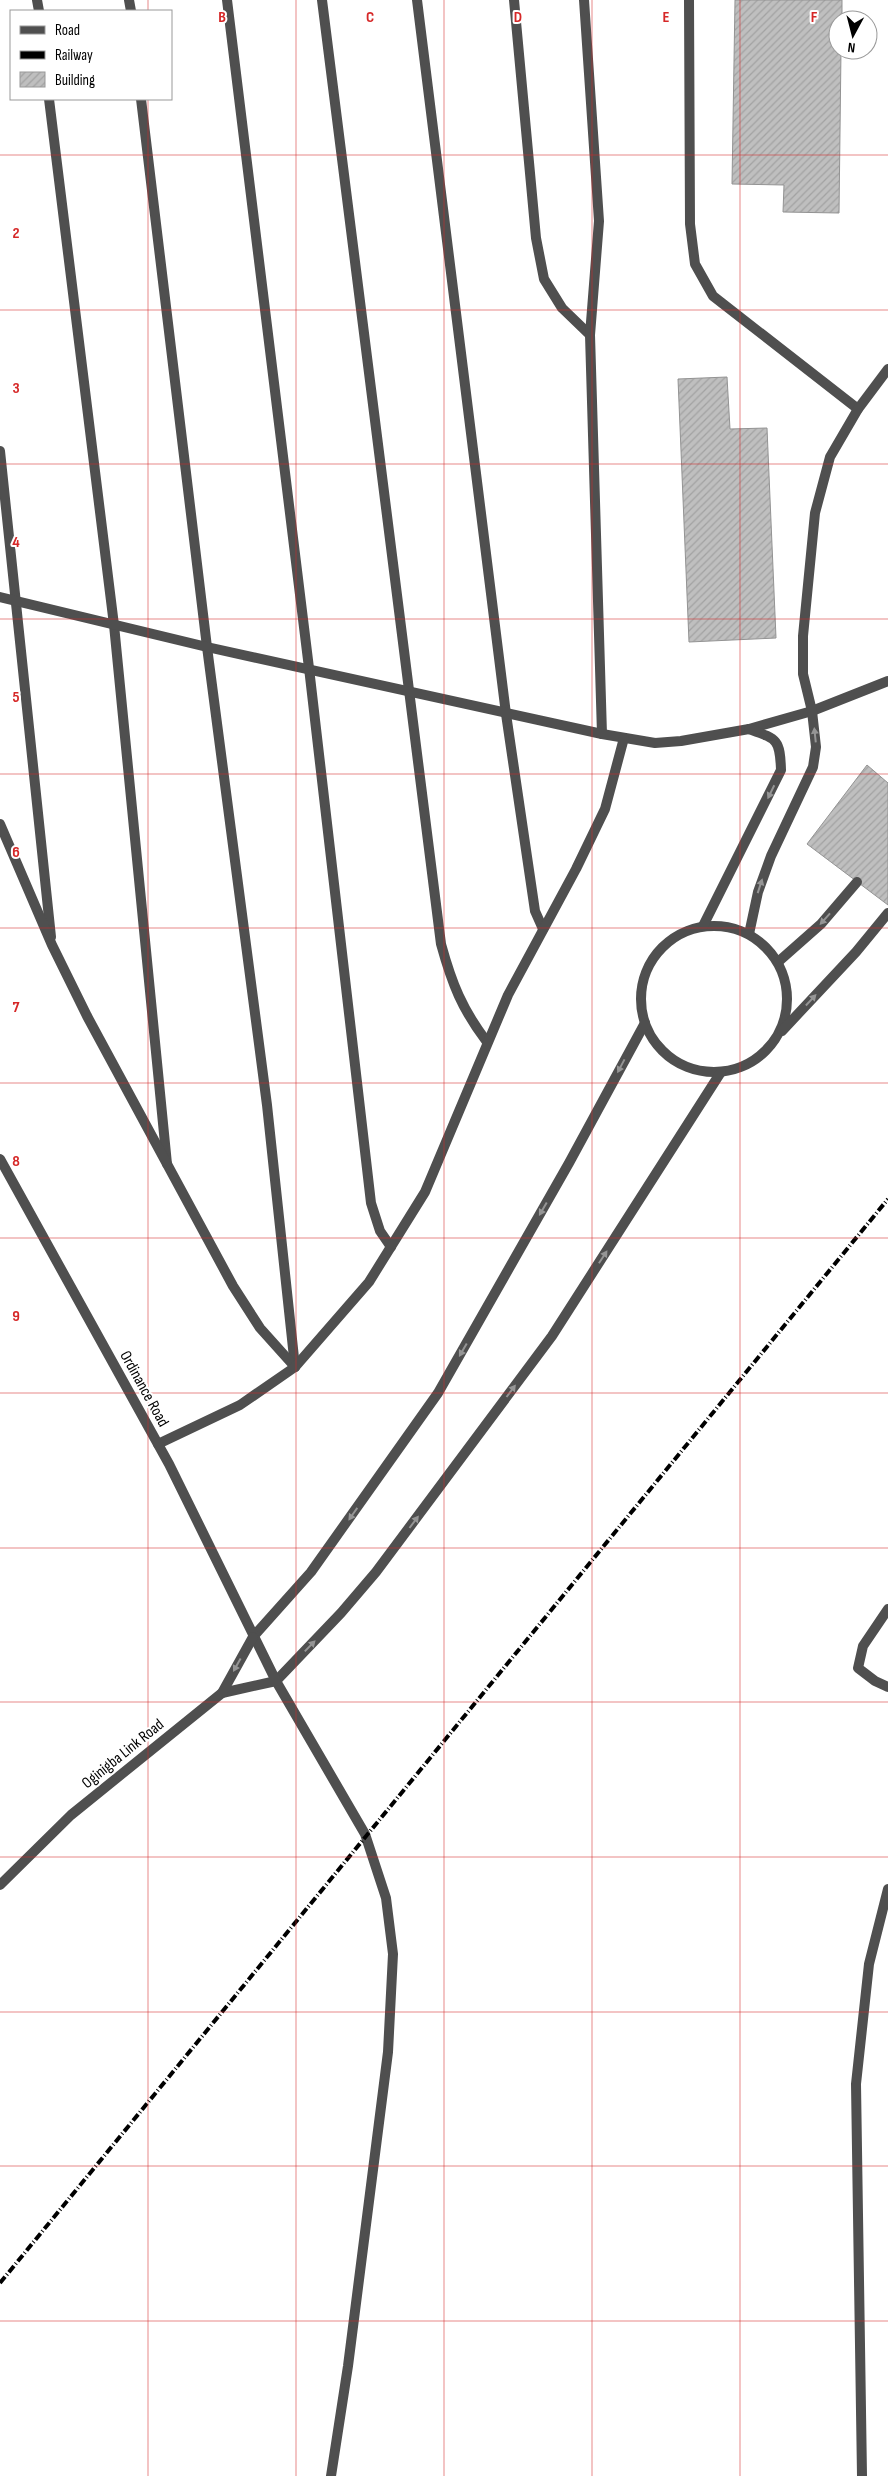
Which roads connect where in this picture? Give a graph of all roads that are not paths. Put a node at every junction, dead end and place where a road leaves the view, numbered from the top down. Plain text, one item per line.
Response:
1 (227, 0) edge
2 (322, 0) edge
3 (417, 0) edge
4 (514, 0) edge
5 (584, 0) edge
6 (689, 0) edge
7 (49, 100) edge
8 (141, 100) edge
9 (590, 335) junction
10 (888, 369) edge
11 (858, 409) junction
12 (0, 452) edge
13 (0, 597) edge
14 (15, 600) junction
15 (114, 625) junction
16 (207, 647) junction
17 (309, 668) junction
18 (888, 681) edge
19 (408, 690) junction
20 (812, 711) junction
21 (506, 714) junction
22 (749, 729) junction
23 (602, 734) junction
24 (624, 738) junction
25 (0, 824) edge
26 (857, 882) dead end
27 (888, 913) edge
28 (704, 926) junction
29 (543, 929) junction
30 (749, 934) junction
31 (52, 945) junction
32 (778, 962) junction
33 (645, 1024) junction
34 (778, 1036) junction
35 (487, 1042) junction
36 (721, 1072) junction
37 (0, 1159) edge
38 (167, 1164) junction
39 (390, 1247) junction
40 (295, 1367) junction
41 (158, 1444) junction
42 (888, 1609) edge
43 (253, 1637) junction
44 (276, 1681) junction
45 (888, 1687) edge
46 (222, 1693) junction
47 (0, 1885) edge
48 (888, 1889) edge
49 (331, 2476) edge
50 (862, 2476) edge

1 - 17 street
2 - 19 street
3 - 21 street
4 - 9 street
5 - 9 street
6 - 11 street
7 - 15 street
8 - 16 street
9 - 23 street
10 - 11 street
11 - 20 street
12 - 14 street
13 - 14 street
14 - 15 street
14 - 31 street
15 - 16 street
15 - 38 street
16 - 17 street
16 - 40 street
17 - 19 street
17 - 39 street
18 - 20 street
19 - 21 street
19 - 35 street
20 - 22 street
30 -> 20 street
21 - 23 street
21 - 29 street
22 - 24 street
22 -> 28 street
23 - 24 street
24 - 29 street
25 - 31 street
26 -> 32 street
34 -> 27 street
28 - 30 street
28 - 33 street
29 - 35 street
30 - 32 street
31 - 38 street
32 - 34 street
33 - 36 street
33 -> 43 street, Oginigba Link Road
34 - 36 street
35 - 39 street
44 -> 36 street
37 - 41 street, Ordinance Road
38 - 40 street
39 - 40 street
40 - 41 street
41 - 43 street, Ordinance Road
42 - 45 street
43 - 44 street, Ordinance Road
43 -> 46 street, Oginigba Link Road
44 - 46 street
44 - 49 street, Ordinance Road
46 - 47 street, Oginigba Link Road
48 - 50 street

